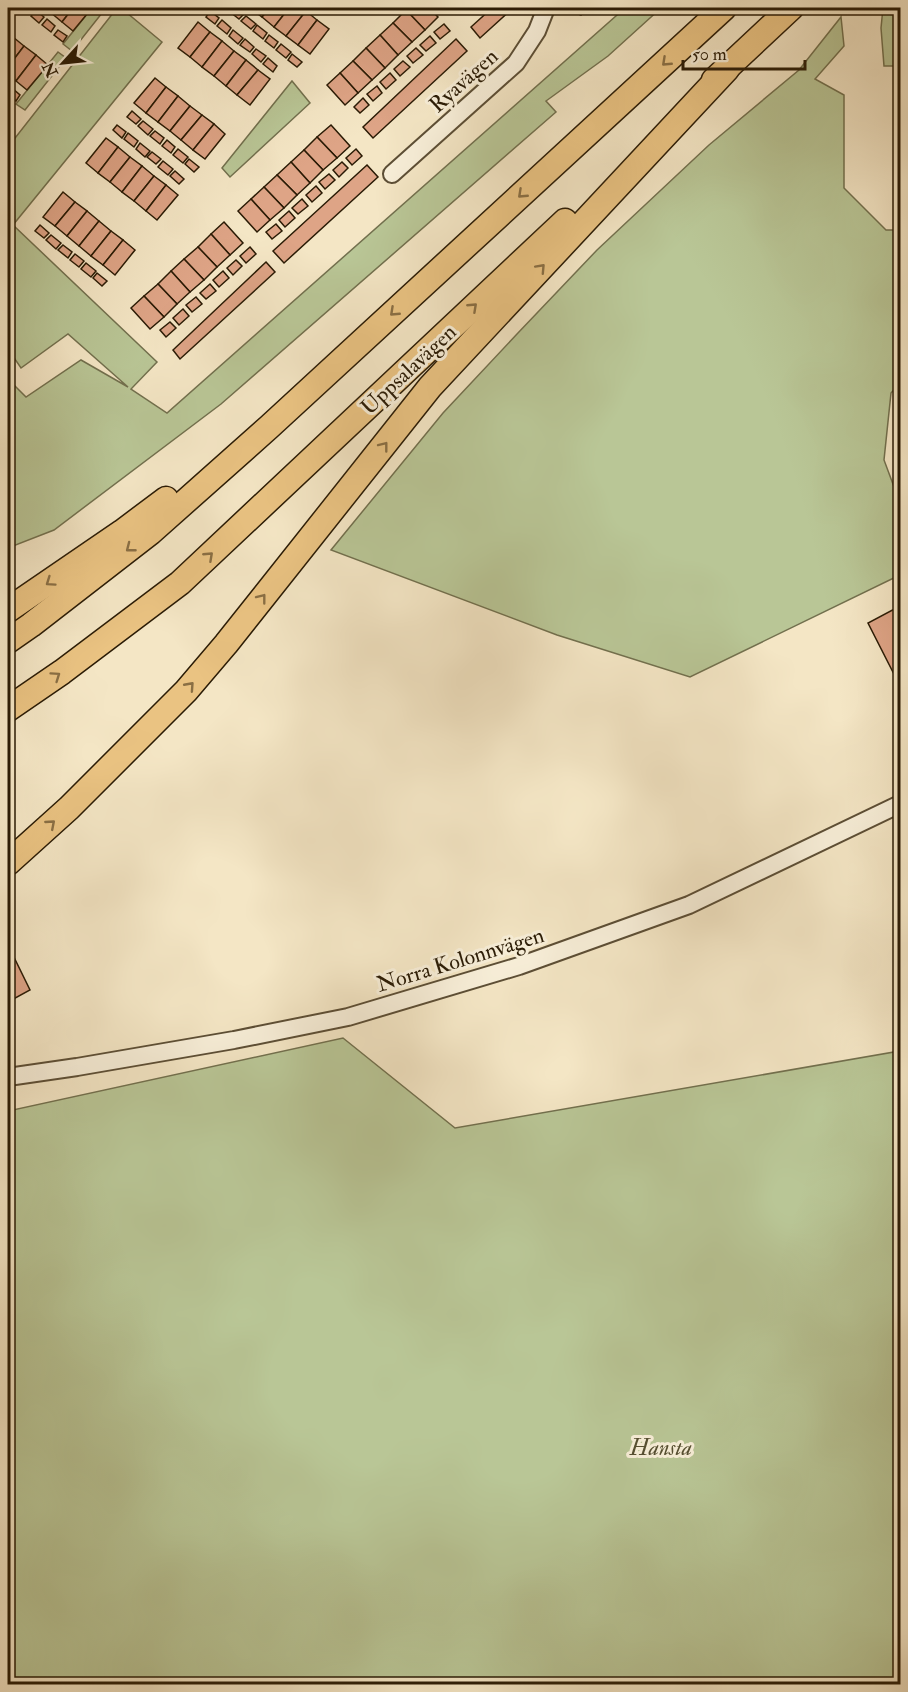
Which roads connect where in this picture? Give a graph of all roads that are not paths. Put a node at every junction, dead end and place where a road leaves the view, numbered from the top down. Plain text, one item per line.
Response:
1 (546, 8) edge
2 (724, 8) edge
3 (791, 8) edge
4 (727, 69) junction
5 (392, 174) dead end
6 (269, 428) junction
7 (8, 610) edge
8 (8, 641) edge
9 (8, 709) edge
10 (900, 804) edge
11 (8, 862) edge
12 (8, 1077) edge

1 - 5 street, Ryavägen
2 -> 6 highway
3 - 4 highway, Uppsalavägen
9 -> 4 highway, Uppsalavägen
11 -> 4 highway
6 -> 7 highway
6 -> 8 highway
10 - 12 street, Norra Kolonnvägen

